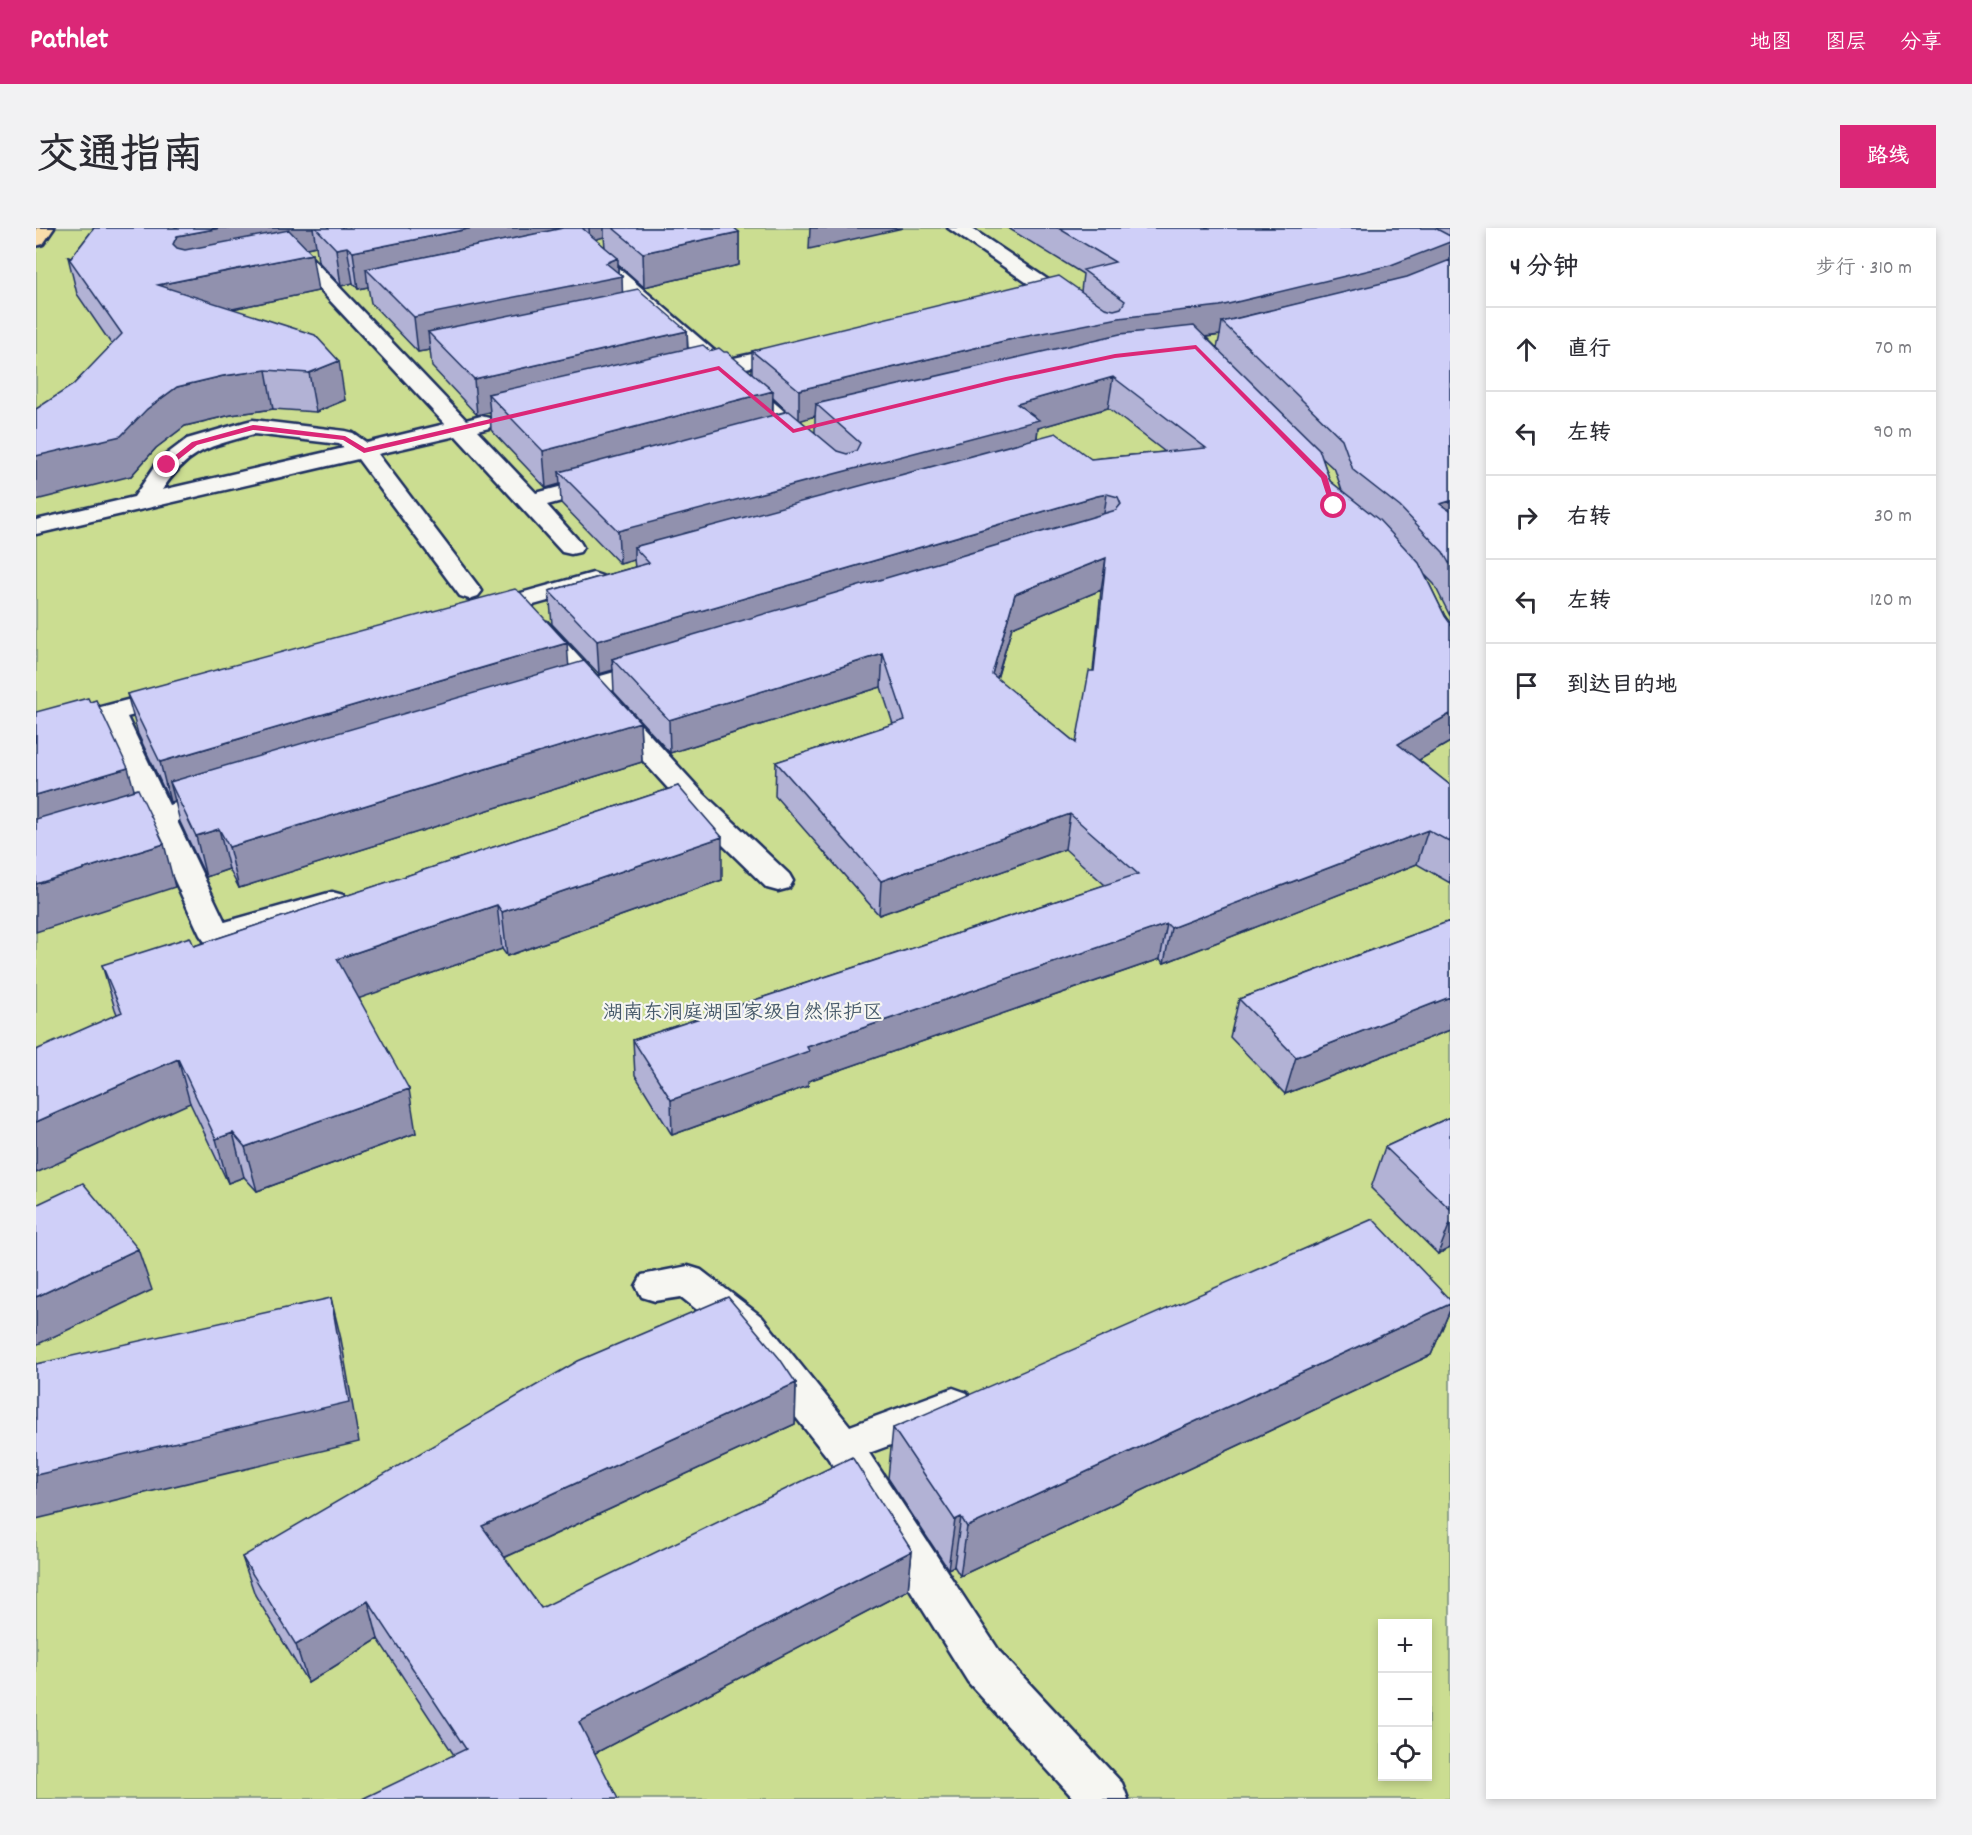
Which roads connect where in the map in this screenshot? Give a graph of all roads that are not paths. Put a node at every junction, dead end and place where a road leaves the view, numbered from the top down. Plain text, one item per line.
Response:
1 (44, 228) edge
2 (561, 228) edge
3 (958, 228) edge
4 (36, 240) edge
5 (607, 245) edge
6 (585, 250) junction
7 (323, 253) edge
8 (562, 255) edge
9 (300, 257) junction
10 (257, 266) edge
11 (1052, 291) junction
12 (365, 296) dead end
13 (342, 301) junction
14 (1002, 303) edge
15 (1071, 304) edge
16 (656, 312) junction
17 (633, 317) edge
18 (821, 345) edge
19 (426, 359) dead end
20 (403, 364) junction
21 (719, 368) junction
22 (673, 379) edge
23 (498, 419) edge
24 (463, 428) junction
25 (804, 428) junction
26 (770, 437) edge
27 (364, 451) junction
28 (828, 461) edge
29 (622, 477) edge
30 (143, 502) junction
31 (531, 502) junction
32 (36, 527) edge
33 (571, 547) dead end
34 (618, 574) edge
35 (470, 591) dead end
36 (515, 602) junction
37 (457, 618) edge
38 (683, 660) edge
39 (592, 687) junction
40 (191, 691) edge
41 (535, 704) edge
42 (111, 713) junction
43 (36, 733) edge
44 (239, 793) edge
45 (693, 799) junction
46 (160, 817) junction
47 (624, 818) edge
48 (36, 854) edge
49 (778, 881) dead end
50 (363, 893) edge
51 (655, 1286) dead end
52 (983, 1392) edge
53 (842, 1446) junction
54 (1105, 1799) edge

1 - 4 main road
2 - 6 street
3 - 11 street
5 - 6 street
6 - 8 street
6 - 16 street
7 - 9 street
9 - 10 street
9 - 13 street
11 - 14 street
11 - 15 street
12 - 13 street
13 - 20 street
16 - 17 street
16 - 21 street
18 - 21 street
19 - 20 street
20 - 24 street
21 - 22 street
21 - 25 street
23 - 24 street
24 - 27 street
24 - 31 street
25 - 26 street
25 - 28 street
27 - 30 street
27 - 30 street
27 - 35 street
29 - 31 street
30 - 32 street
31 - 33 street
34 - 36 street
36 - 37 street
36 - 39 street
38 - 39 street
39 - 41 street
39 - 45 street
40 - 42 street
42 - 43 street
42 - 46 street
44 - 46 street
45 - 47 street
45 - 49 street
46 - 48 street
46 - 50 street
51 - 53 street
52 - 53 street
53 - 54 street

